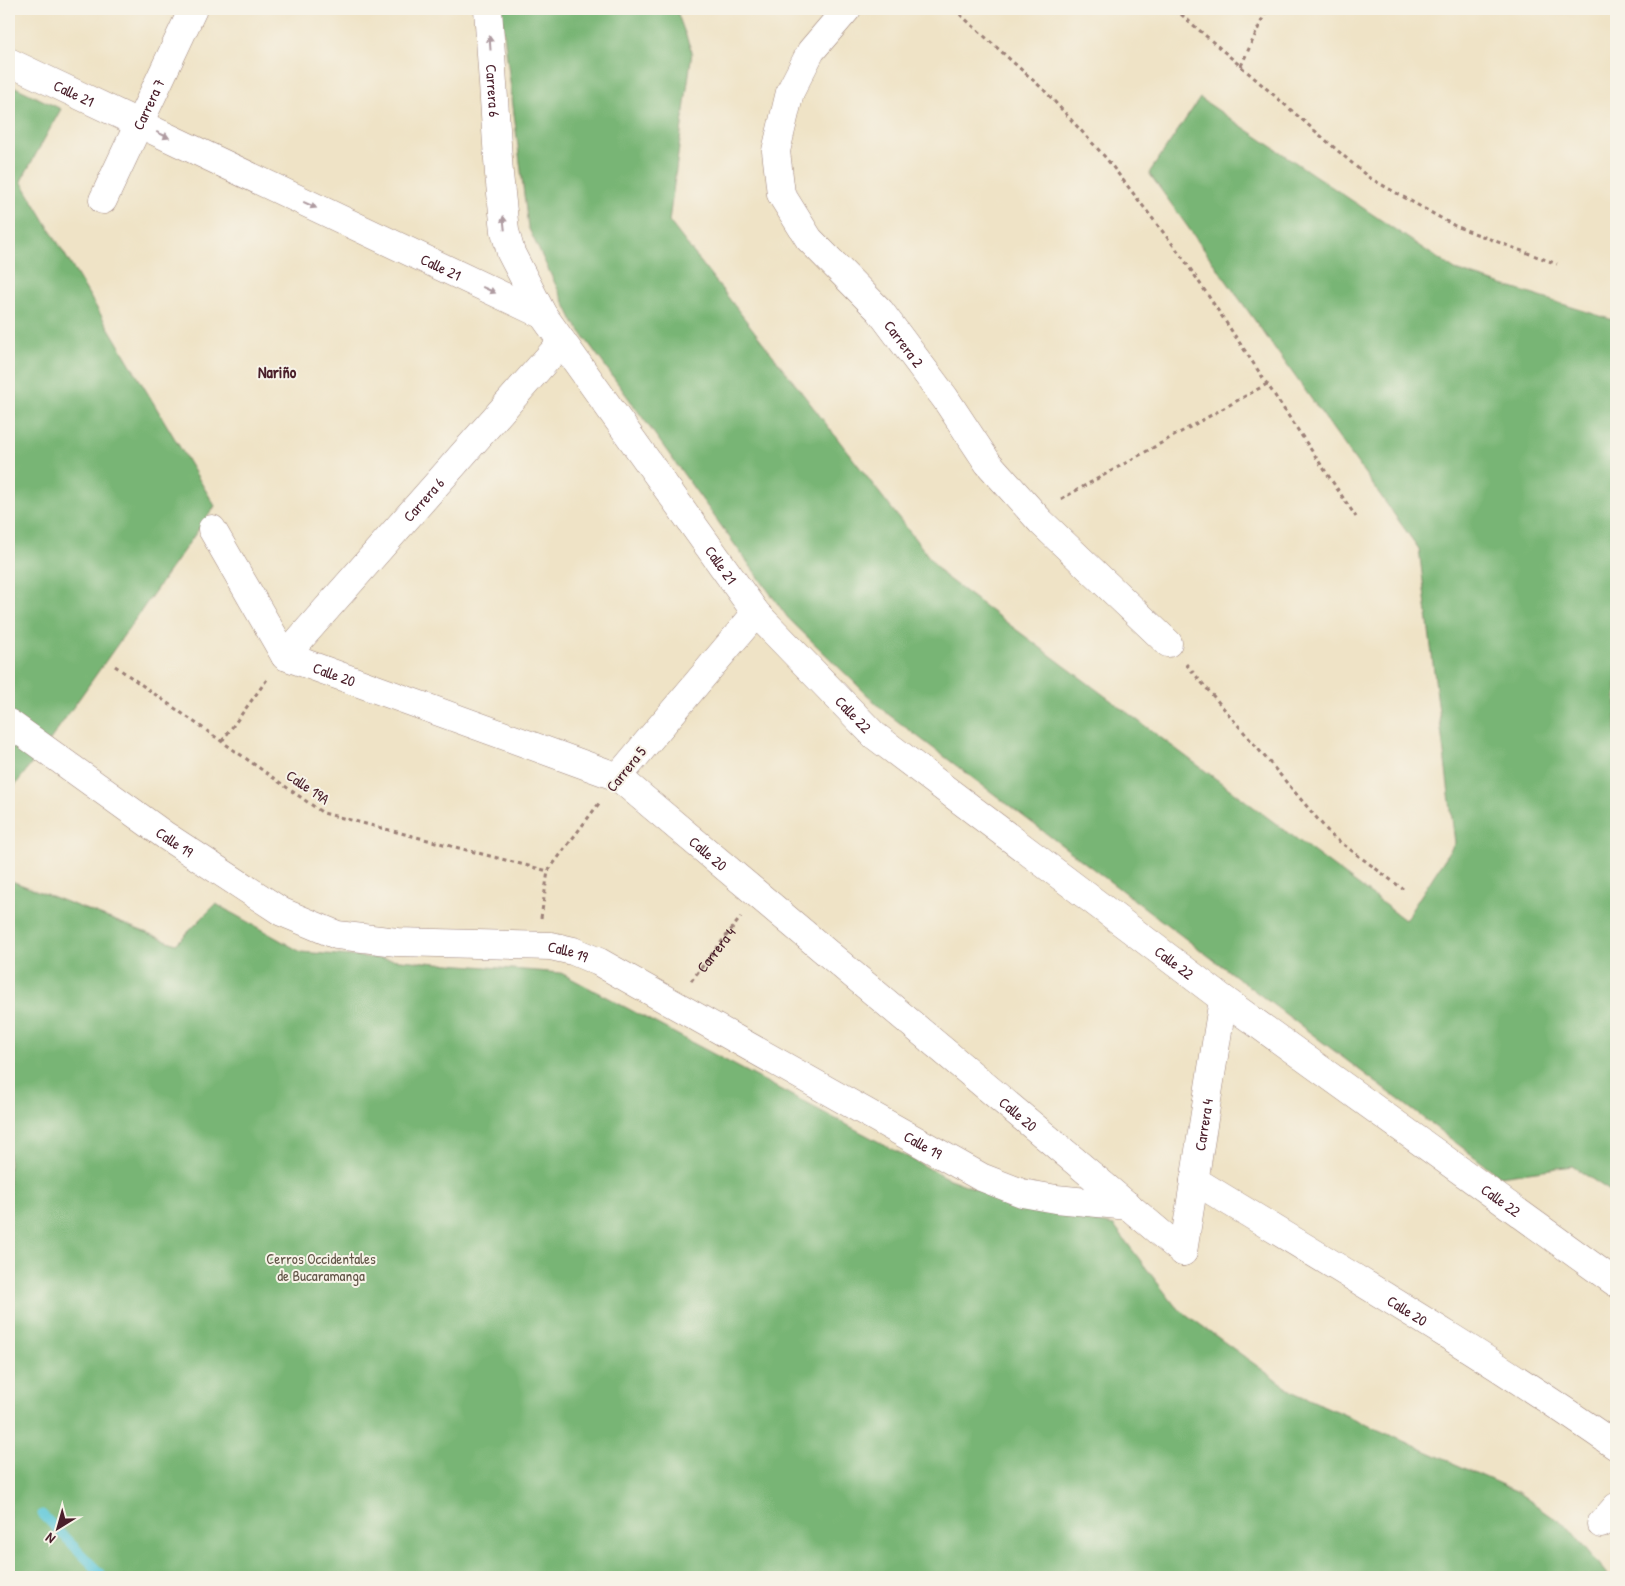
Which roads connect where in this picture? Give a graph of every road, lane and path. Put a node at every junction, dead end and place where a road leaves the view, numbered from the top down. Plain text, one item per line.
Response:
1 (193, 9) edge
2 (488, 9) edge
3 (847, 9) edge
4 (954, 9) edge
5 (1175, 9) edge
6 (1267, 9) edge
7 (1596, 9) edge
8 (1616, 12) edge
9 (9, 62) edge
10 (1241, 66) junction
11 (139, 124) junction
12 (103, 200) dead end
13 (1557, 264) dead end
14 (543, 315) junction
15 (562, 342) junction
16 (1267, 384) junction
17 (1034, 514) junction
18 (1356, 517) dead end
19 (212, 529) dead end
20 (756, 613) junction
21 (1168, 643) joint
22 (285, 656) junction
23 (115, 666) dead end
24 (9, 723) edge
25 (222, 741) junction
26 (618, 777) junction
27 (548, 871) junction
28 (1403, 889) dead end
29 (758, 895) junction
30 (537, 946) junction
31 (1223, 999) junction
32 (673, 1004) junction
33 (1194, 1180) junction
34 (1129, 1206) junction
35 (1183, 1252) joint
36 (1616, 1283) edge
37 (1616, 1446) edge

1 - 11 street, Carrera 7
14 -> 2 street, Carrera 6
3 - 17 street, Carrera 2
4 - 16 path
5 - 10 path
6 - 10 path
7 - 8 path
9 - 11 street, Calle 21
10 - 13 path
11 - 12 street, Carrera 7
11 -> 14 street, Calle 21
14 - 15 street, Calle 21
15 - 20 street, Calle 21
15 - 22 street, Carrera 6
16 - 17 path
16 - 18 path
17 - 21 street, Carrera 2
19 - 22 street
20 - 26 street, Carrera 5
20 - 31 street, Calle 22
21 - 28 path
22 - 25 path
22 - 26 street, Calle 20
23 - 25 path, Calle 19A
24 - 30 street, Calle 19
25 - 27 path, Calle 19A
26 - 27 path, Carrera 5
26 - 29 street, Calle 20
27 - 30 path, Carrera 5
29 - 32 path, Carrera 4
29 - 34 street, Calle 20
30 - 32 street, Calle 19
31 - 33 street, Carrera 4
31 - 36 street, Calle 22
32 - 34 street, Calle 19
33 - 35 street, Carrera 4
33 - 37 street, Calle 20
34 - 35 street, Calle 20

